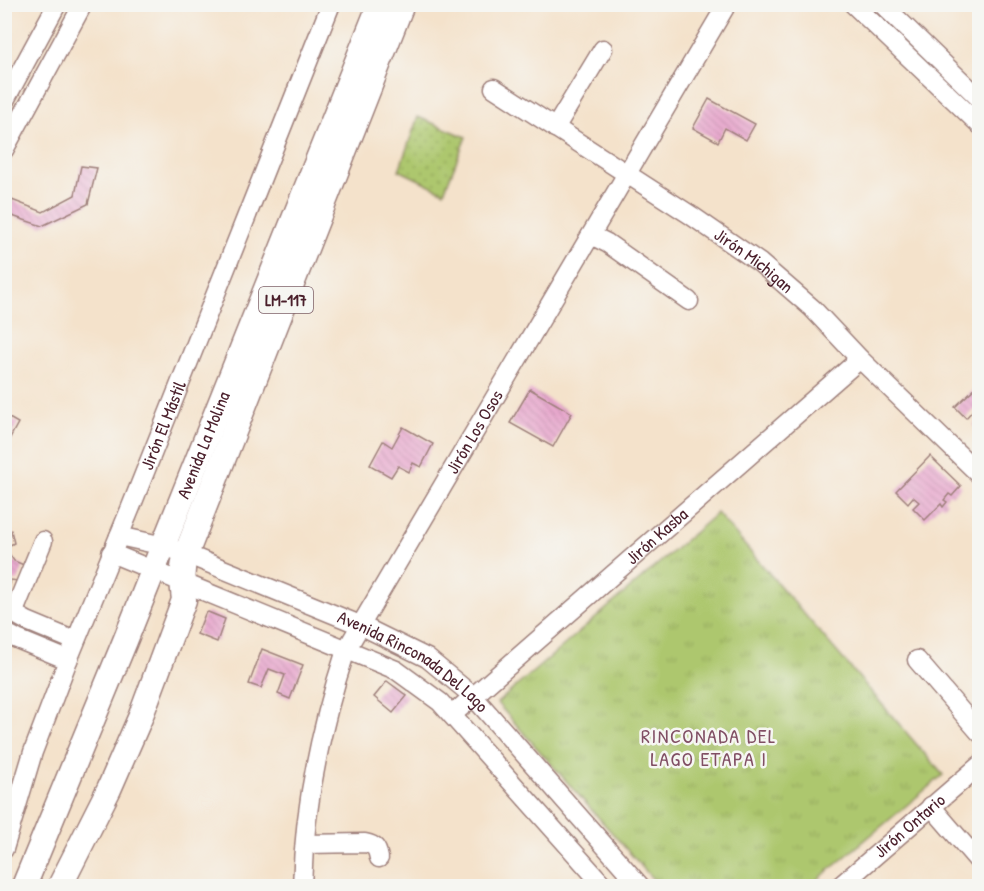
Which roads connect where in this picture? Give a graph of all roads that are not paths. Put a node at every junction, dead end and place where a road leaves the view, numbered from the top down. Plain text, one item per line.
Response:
1 (57, 4) edge
2 (84, 4) edge
3 (331, 4) edge
4 (853, 4) edge
5 (882, 4) edge
6 (727, 5) edge
7 (392, 10) edge
8 (603, 49) dead end
9 (494, 88) dead end
10 (980, 99) edge
11 (4, 102) edge
12 (980, 125) edge
13 (555, 128) junction
14 (6, 143) edge
15 (626, 175) junction
16 (591, 236) junction
17 (689, 301) dead end
18 (860, 359) junction
19 (980, 474) edge
20 (43, 541) dead end
21 (115, 545) junction
22 (164, 546) junction
23 (186, 554) junction
24 (154, 570) junction
25 (182, 582) junction
26 (7, 610) edge
27 (360, 625) junction
28 (4, 632) edge
29 (75, 641) junction
30 (346, 650) junction
31 (68, 660) junction
32 (917, 660) dead end
33 (473, 696) junction
34 (452, 715) junction
35 (980, 733) edge
36 (980, 765) edge
37 (931, 806) junction
38 (305, 844) junction
39 (4, 849) edge
40 (379, 858) dead end
41 (980, 863) edge
42 (24, 886) edge
43 (60, 886) edge
44 (302, 886) edge
45 (603, 886) edge
46 (640, 886) edge
47 (840, 886) edge

1 - 11 street
2 - 14 street
3 - 21 street, Jirón El Mástil
4 - 12 street
5 - 10 street
6 - 15 street, Jirón Los Osos
7 - 22 main road, Avenida La Molina / LM-117
7 - 23 main road, Avenida La Molina / LM-117
8 - 13 street
9 - 13 street, Jirón Michigan
13 - 15 street, Jirón Michigan
15 - 16 street, Jirón Los Osos
15 - 18 street, Jirón Michigan
16 - 17 street
16 - 27 street, Jirón Los Osos
18 - 19 street, Jirón Michigan
18 - 33 street, Jirón Kasba
20 - 26 street
21 - 22 street, Avenida Rinconada Del Lago
21 - 24 street, Avenida Rinconada Del Lago
21 - 29 street, Jirón El Mástil
22 - 23 street, Avenida Rinconada Del Lago
22 - 24 main road, Avenida La Molina / LM-117
23 - 25 main road, Avenida La Molina / LM-117
23 - 27 street, Avenida Rinconada Del Lago
24 - 25 street, Avenida Rinconada Del Lago
24 - 42 main road, Avenida La Molina / LM-117
25 - 30 street, Avenida Rinconada Del Lago
25 - 43 main road, Avenida La Molina / LM-117
26 - 29 street
27 - 30 street, Jirón Los Osos
27 - 33 street, Avenida Rinconada Del Lago
28 - 31 street
29 - 31 street, Jirón El Mástil
30 - 34 street, Avenida Rinconada Del Lago
30 - 38 street, Jirón Los Osos
31 - 39 street, Jirón El Mástil
32 - 35 street
33 - 34 street, Jirón Kasba
33 - 46 street, Avenida Rinconada Del Lago
34 - 45 street, Avenida Rinconada Del Lago
36 - 37 street, Jirón Ontario
37 - 41 street
37 - 47 street, Jirón Ontario
38 - 40 street
38 - 44 street, Jirón Los Osos

